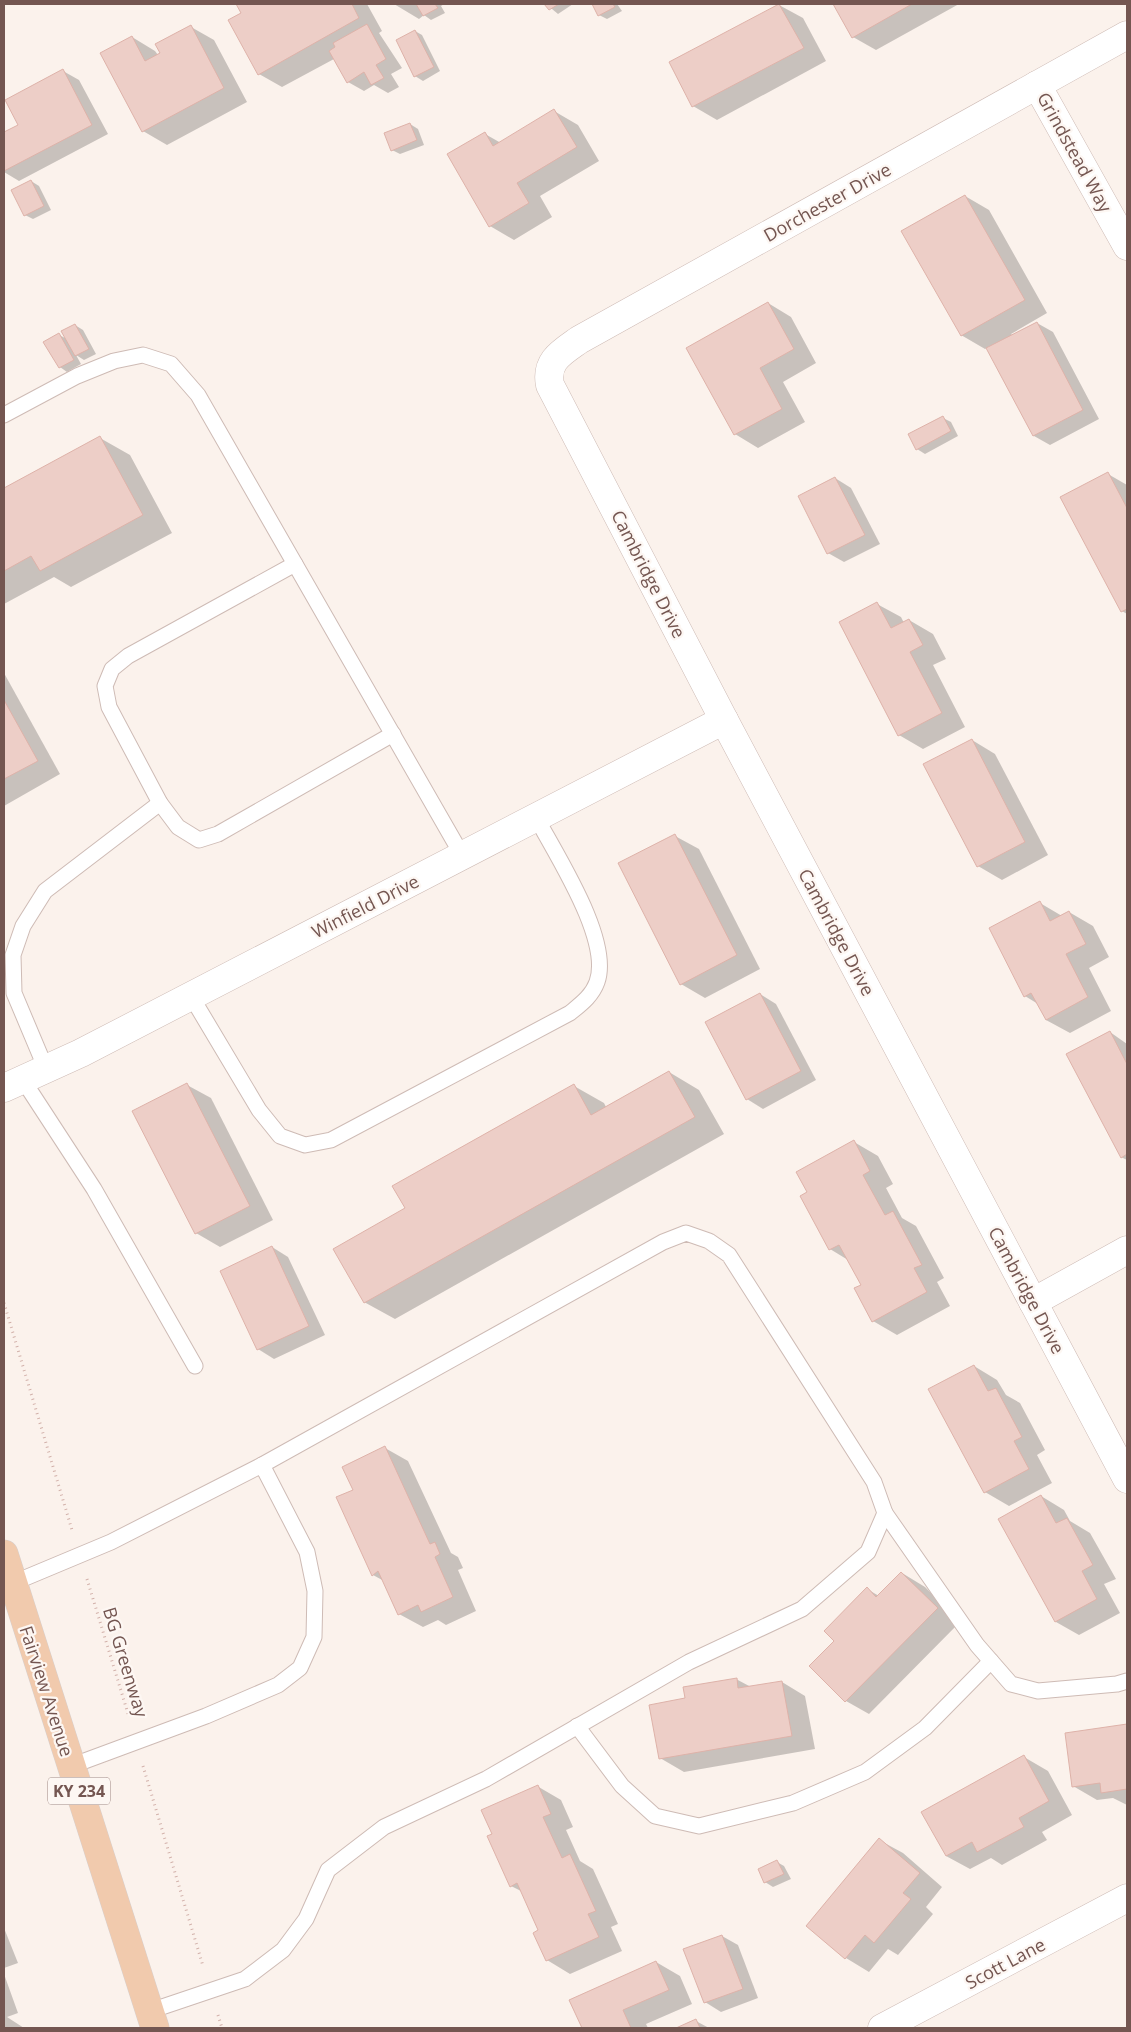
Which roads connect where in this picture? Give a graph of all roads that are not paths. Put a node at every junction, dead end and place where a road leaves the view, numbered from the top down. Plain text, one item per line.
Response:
1 (1127, 35) edge
2 (1037, 85) junction
3 (1127, 246) edge
4 (550, 385) joint
5 (4, 414) edge
6 (295, 564) junction
7 (724, 720) junction
8 (393, 734) junction
9 (160, 803) junction
10 (536, 817) junction
11 (462, 855) junction
12 (191, 996) junction
13 (24, 1079) edge
14 (1127, 1250) edge
15 (1034, 1302) junction
16 (195, 1366) dead end
17 (262, 1464) junction
18 (1127, 1478) edge
19 (885, 1513) junction
20 (4, 1554) edge
21 (13, 1583) junction
22 (991, 1661) junction
23 (1127, 1681) edge
24 (577, 1726) junction
25 (71, 1766) junction
26 (1127, 1898) edge
27 (152, 2020) edge
28 (882, 2028) edge

1 - 2 street, Dorchester Drive
2 - 3 street, Grindstead Way
2 - 4 street, Dorchester Drive
4 - 7 street, Cambridge Drive
5 - 6 lane
6 - 8 lane
6 - 9 lane
7 - 10 street, Winfield Drive
7 - 15 street, Cambridge Drive
8 - 9 lane
8 - 11 lane
9 - 13 lane
10 - 11 street, Winfield Drive
10 - 12 lane
11 - 12 street, Winfield Drive
12 - 13 street, Winfield Drive
13 - 16 lane
14 - 15 street
15 - 18 street, Cambridge Drive
17 - 19 lane
17 - 21 lane
17 - 25 lane
19 - 22 lane
19 - 24 lane
20 - 21 main road, Fairview Avenue / KY 234
21 - 25 main road, Fairview Avenue / KY 234
22 - 23 lane
22 - 24 lane
24 - 27 lane
25 - 27 main road, Fairview Avenue / KY 234
26 - 28 street, Scott Lane

